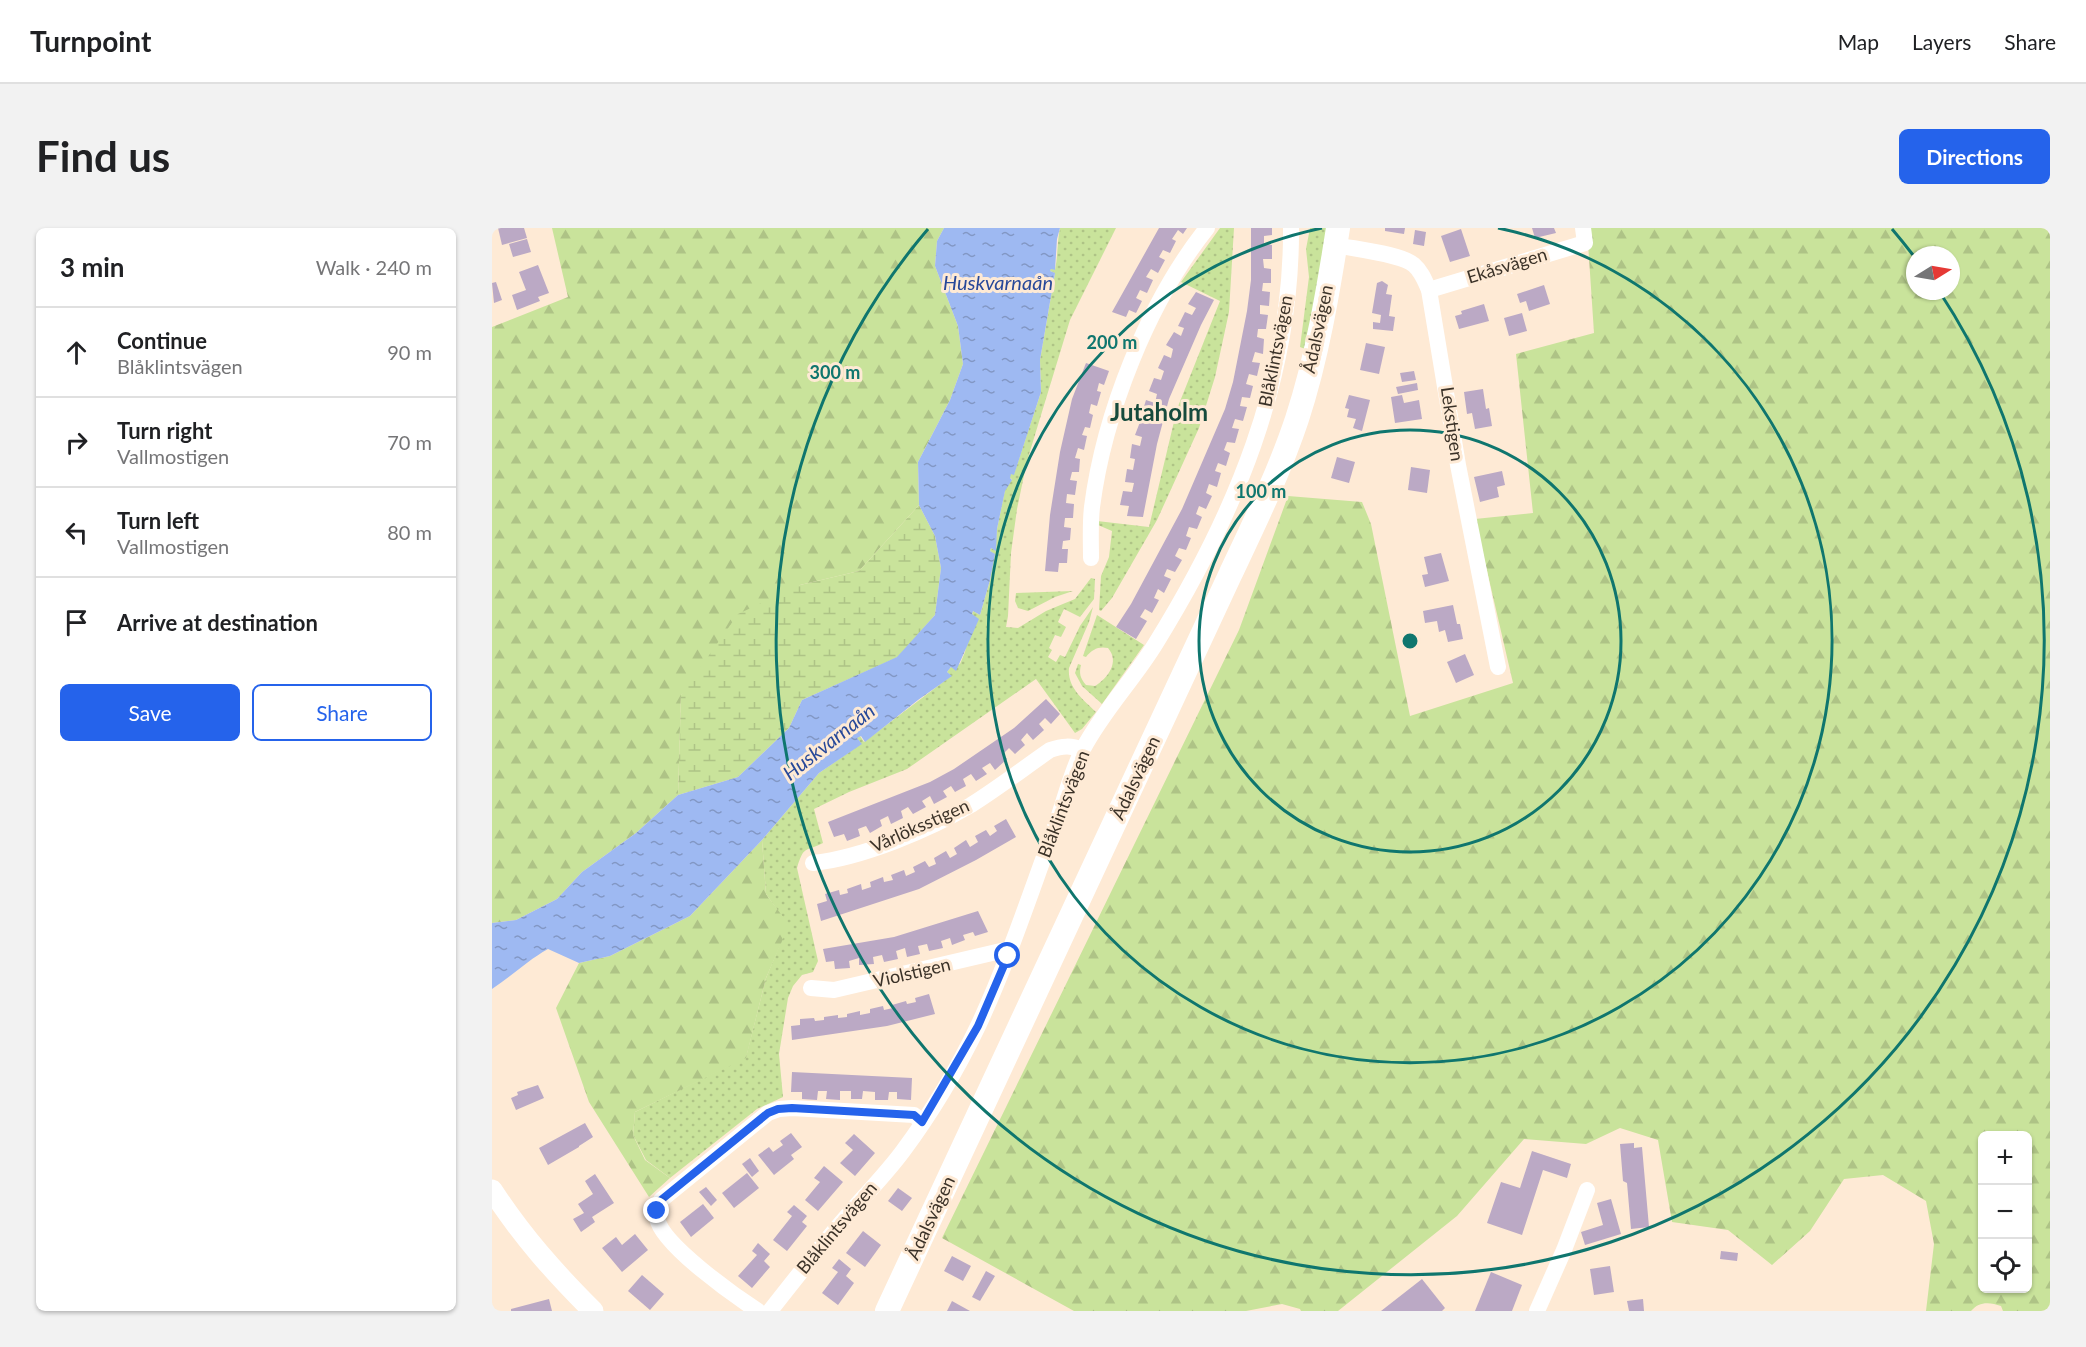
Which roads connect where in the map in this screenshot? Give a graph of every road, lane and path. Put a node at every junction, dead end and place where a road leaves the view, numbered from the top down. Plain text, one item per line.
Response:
1 (1207, 228) edge
2 (1291, 228) edge
3 (1584, 236) edge
4 (1337, 237) edge
5 (1429, 290) junction
6 (1091, 558) dead end
7 (1498, 667) dead end
8 (1082, 750) junction
9 (813, 863) dead end
10 (1008, 956) junction
11 (811, 988) dead end
12 (922, 1122) junction
13 (492, 1190) edge
14 (1587, 1190) dead end
15 (593, 1311) edge
16 (758, 1311) edge
17 (770, 1311) edge
18 (887, 1311) edge
19 (1537, 1311) edge

1 - 6 street
2 - 8 street, Blåklintsvägen
3 - 5 street, Ekåsvägen
4 - 5 street, Lekstigen
4 - 18 main road, Ådalsvägen
5 - 7 street, Lekstigen
8 - 9 street, Vårlöksstigen
8 - 10 street, Blåklintsvägen
10 - 11 street, Violstigen
10 - 12 street, Blåklintsvägen
12 - 16 street
12 - 17 street, Blåklintsvägen
13 - 15 street
14 - 19 street

